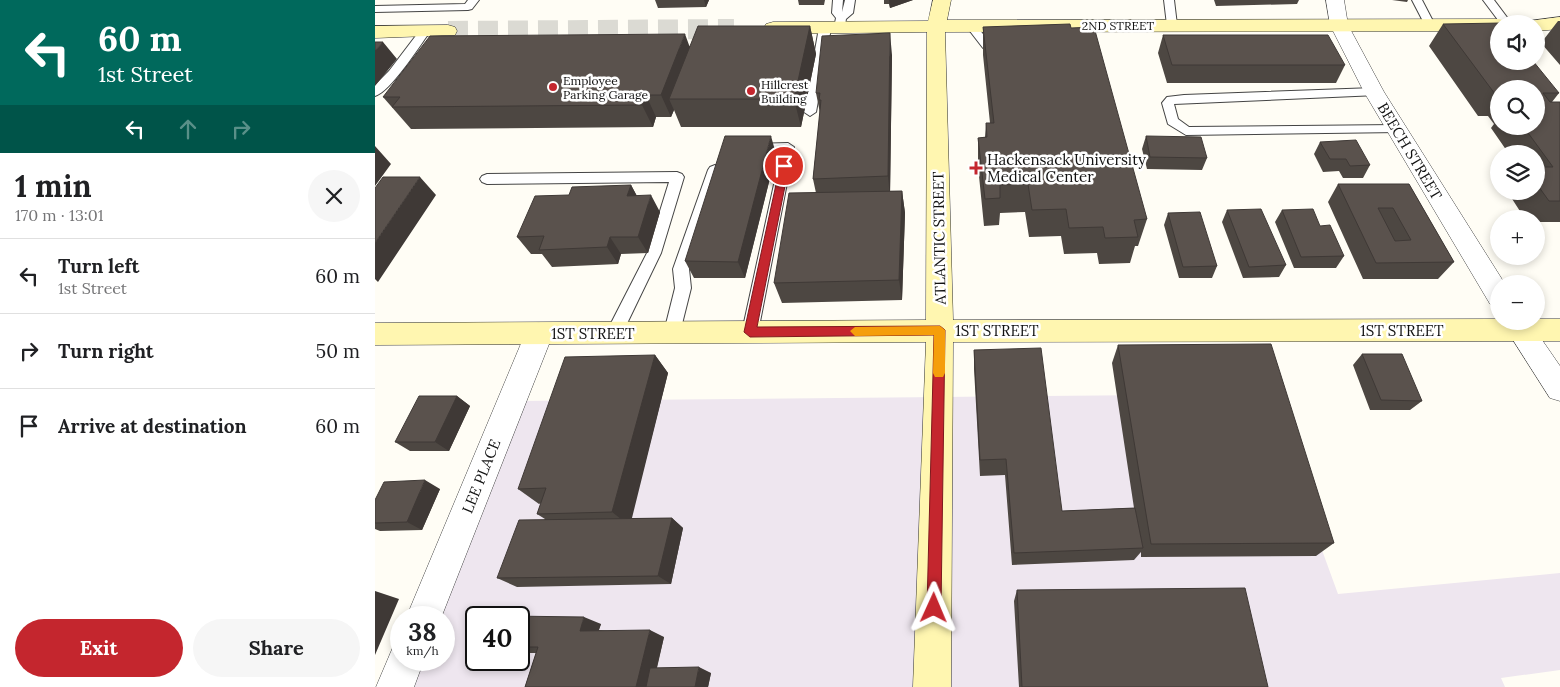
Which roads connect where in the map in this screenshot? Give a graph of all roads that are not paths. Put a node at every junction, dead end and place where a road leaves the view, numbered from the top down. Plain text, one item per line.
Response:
1 (473, 0) edge
2 (838, 0) edge
3 (850, 0) edge
4 (942, 0) edge
5 (1169, 0) edge
6 (1335, 0) edge
7 (1417, 0) edge
8 (1488, 0) edge
9 (375, 9) edge
10 (1500, 15) edge
11 (835, 24) junction
12 (1430, 24) junction
13 (1560, 24) edge
14 (1172, 25) junction
15 (1339, 25) junction
16 (1490, 25) edge
17 (1545, 25) edge
18 (936, 26) junction
19 (971, 26) junction
20 (757, 28) tunnel mouth
21 (425, 31) junction
22 (448, 31) tunnel mouth
23 (375, 32) edge
24 (1013, 47) edge
25 (375, 92) edge
26 (1375, 92) junction
27 (810, 112) dead end
28 (1396, 129) junction
29 (741, 149) edge
30 (719, 158) edge
31 (487, 179) dead end
32 (1490, 282) edge
33 (1490, 326) edge
34 (1545, 329) edge
35 (940, 330) junction
36 (1519, 330) edge
37 (1560, 330) edge
38 (672, 332) junction
39 (750, 332) junction
40 (614, 333) junction
41 (375, 334) edge
42 (539, 334) junction
43 (1560, 389) edge
44 (428, 606) edge
45 (402, 671) edge
46 (395, 687) edge
47 (932, 687) edge

1 - 9 lane
2 - 11 lane
3 - 11 lane
4 - 18 street, ATLANTIC STREET
5 - 14 lane
6 - 15 street, BEECH STREET
7 - 12 lane
8 - 10 lane
11 - 18 street, 2ND STREET
11 - 20 street, 2ND STREET
11 - 27 lane
12 - 15 street, 2ND STREET
12 - 16 street, 2ND STREET
13 - 17 street
14 - 15 street, 2ND STREET
14 - 19 street, 2ND STREET
15 - 26 street, BEECH STREET
18 - 19 street, 2ND STREET
18 - 35 street, ATLANTIC STREET
19 - 24 lane
21 - 22 street
21 - 23 street
21 - 25 lane
26 - 28 street, BEECH STREET
26 - 28 lane
28 - 32 street, BEECH STREET
29 - 39 lane
30 - 38 lane
31 - 40 lane
33 - 35 street, 1ST STREET
34 - 37 street, 1ST STREET
35 - 39 street, 1ST STREET
35 - 47 street, ATLANTIC STREET
36 - 43 street
38 - 39 street, 1ST STREET
38 - 40 street, 1ST STREET
40 - 42 street, 1ST STREET
41 - 42 street, 1ST STREET
42 - 44 street, LEE PLACE
45 - 46 street

